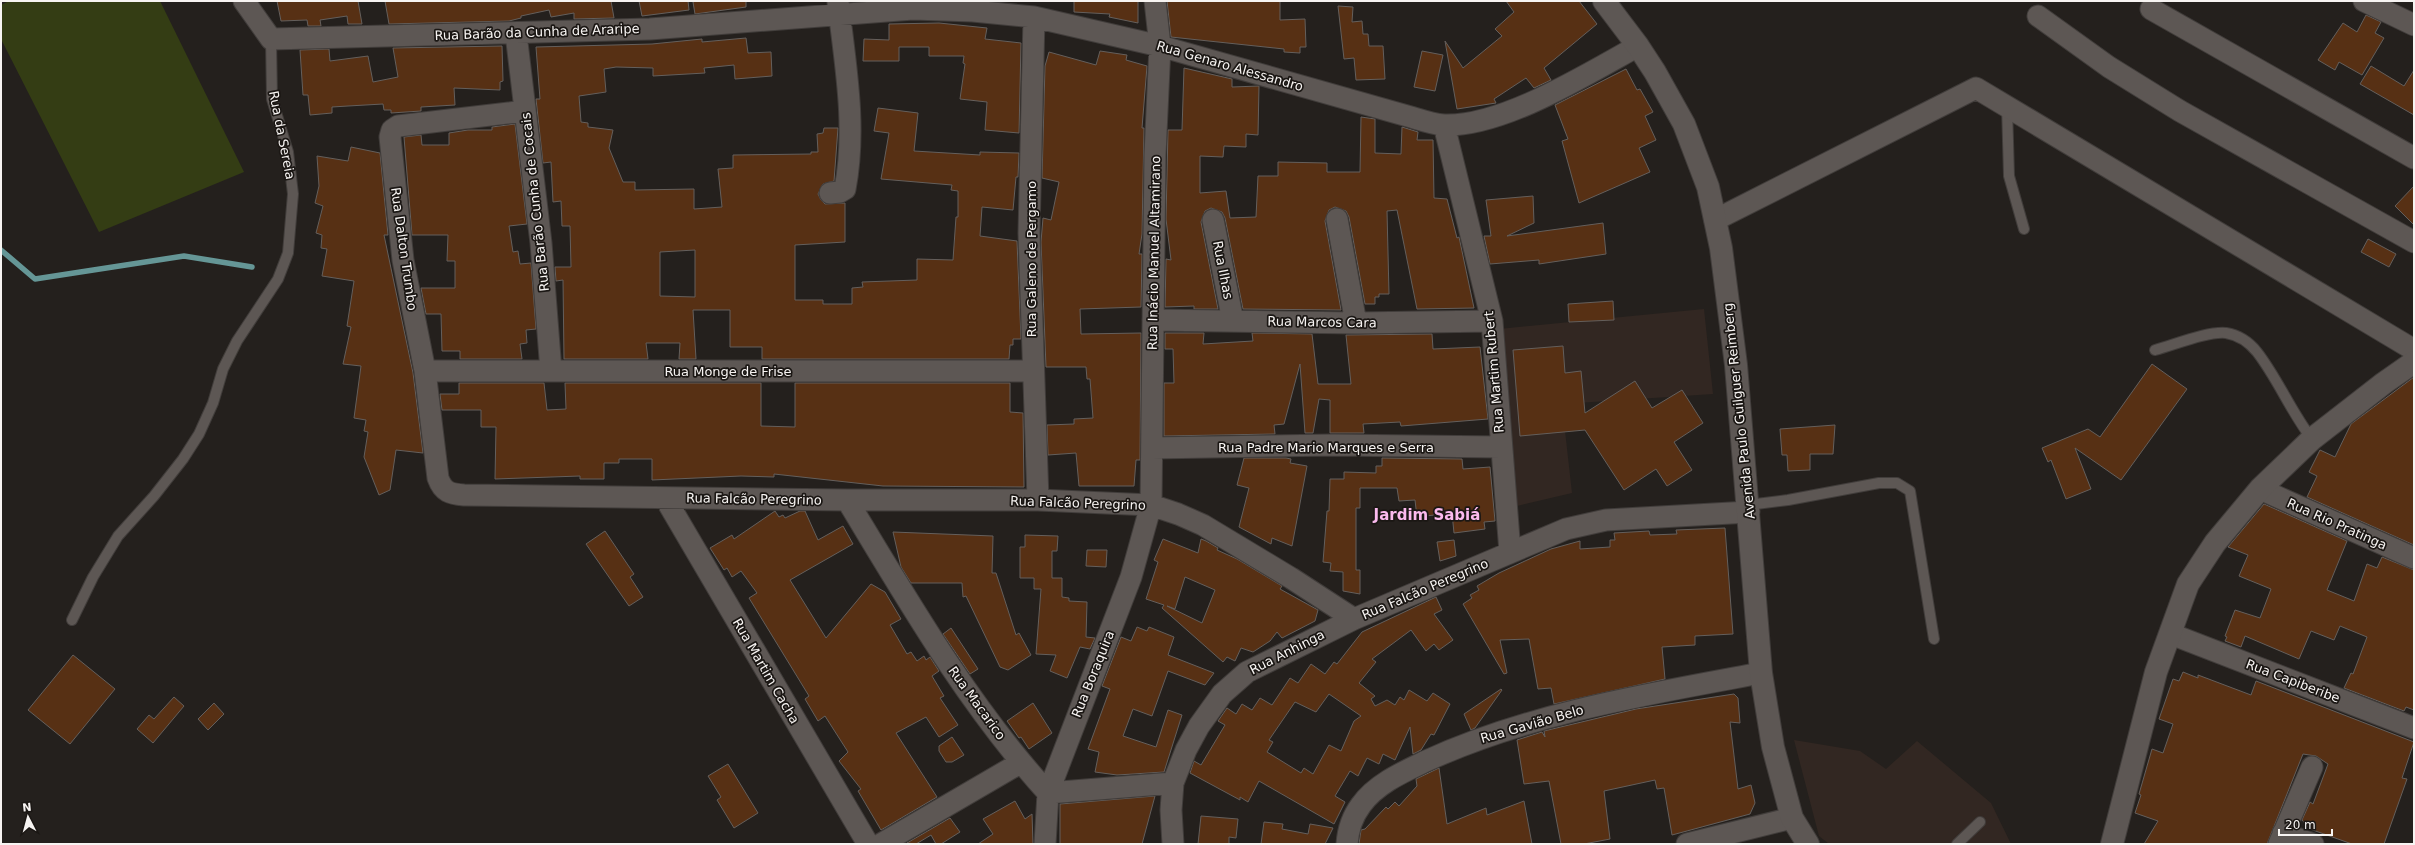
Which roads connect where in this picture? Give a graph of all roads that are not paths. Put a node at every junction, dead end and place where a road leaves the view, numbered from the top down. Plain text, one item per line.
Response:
1 (244, 1) edge
2 (1155, 1) edge
3 (1604, 1) edge
4 (2364, 1) edge
5 (839, 8) edge
6 (2150, 9) dead end
7 (2038, 16) dead end
8 (803, 17) joint
9 (1034, 17) junction
10 (2414, 25) edge
11 (516, 34) junction
12 (271, 38) junction
13 (1160, 46) junction
14 (1638, 46) junction
15 (2007, 106) junction
16 (525, 111) junction
17 (1444, 125) junction
18 (2414, 158) edge
19 (830, 193) dead end
20 (1337, 219) dead end
21 (1213, 220) dead end
22 (1715, 220) junction
23 (2024, 229) dead end
24 (2414, 242) edge
25 (1153, 320) junction
26 (1233, 321) junction
27 (1492, 321) junction
28 (1356, 322) junction
29 (2155, 350) dead end
30 (2414, 350) edge
31 (2414, 362) edge
32 (425, 371) junction
33 (551, 371) junction
34 (1032, 371) junction
35 (2312, 440) junction
36 (1501, 447) junction
37 (1152, 448) junction
38 (2260, 489) junction
39 (453, 494) joint
40 (665, 498) junction
41 (847, 500) junction
42 (1038, 500) junction
43 (1151, 505) junction
44 (1749, 508) junction
45 (1510, 552) junction
46 (2414, 558) edge
47 (1354, 619) junction
48 (72, 620) dead end
49 (2171, 634) junction
50 (1934, 639) dead end
51 (1761, 673) junction
52 (2414, 728) edge
53 (1020, 763) junction
54 (2312, 767) dead end
55 (1173, 783) junction
56 (1048, 793) junction
57 (1792, 818) junction
58 (1980, 822) dead end
59 (2281, 838) edge
60 (868, 844) edge
61 (881, 844) edge
62 (1045, 844) edge
63 (1173, 844) edge
64 (1347, 844) edge
65 (1687, 844) edge
66 (1808, 844) edge
67 (1957, 844) edge
68 (2113, 844) edge
69 (2313, 844) edge

1 - 12 street
2 - 13 street, Rua Inácio Manuel Altamirano
3 - 14 main road, Avenida Paulo Guilguer Reimberg
4 - 10 street
5 - 8 street, Rua Genaro Alessandro
5 - 9 street, Rua Genaro Alessandro
5 - 19 street
6 - 18 street
7 - 24 street
8 - 11 street, Rua Barão da Cunha de Araripe
9 - 13 street, Rua Genaro Alessandro
9 - 34 street, Rua Galeno de Pergamo
11 - 12 street, Rua Barão da Cunha de Araripe
11 - 16 street, Rua Barão Cunha de Cocais
12 - 48 lane, Rua da Sereia
13 - 17 street, Rua Genaro Alessandro
13 - 25 street, Rua Inácio Manuel Altamirano
14 - 17 street, Rua Genaro Alessandro
14 - 22 main road, Avenida Paulo Guilguer Reimberg
15 - 22 street
15 - 23 lane
15 - 30 street
16 - 32 street, Rua Dalton Trumbo
16 - 33 street, Rua Barão Cunha de Cocais
17 - 27 street, Rua Martim Rubert
20 - 28 street
21 - 26 street, Rua Ilhas
22 - 44 main road, Avenida Paulo Guilguer Reimberg
25 - 26 street, Rua Marcos Cara
25 - 37 street, Rua Inácio Manuel Altamirano
26 - 28 street, Rua Marcos Cara
27 - 28 street, Rua Marcos Cara
27 - 36 street, Rua Martim Rubert
29 - 35 lane
31 - 35 main road
32 - 33 street, Rua Monge de Frise
32 - 39 street, Rua Dalton Trumbo
33 - 34 street, Rua Monge de Frise
34 - 42 street, Rua Galeno de Pergamo
35 - 38 main road
36 - 37 street, Rua Padre Mario Marques e Serra
36 - 45 street, Rua Martim Rubert
37 - 43 street, Rua Inácio Manuel Altamirano
38 - 46 street, Rua Rio Pratinga
38 - 49 main road
39 - 40 street, Rua Falcão Peregrino
40 - 41 street, Rua Falcão Peregrino
40 - 60 street, Rua Martim Cacha
41 - 42 street, Rua Falcão Peregrino
41 - 53 street, Rua Macarico
42 - 43 street, Rua Falcão Peregrino
43 - 47 street, Rua Falcão Peregrino
43 - 56 street, Rua Boraquira
44 - 45 street, Rua Falcão Peregrino
44 - 50 lane
44 - 51 main road, Avenida Paulo Guilguer Reimberg
45 - 47 street, Rua Falcão Peregrino
47 - 55 street, Rua Anhinga
49 - 52 street, Rua Capiberibe
49 - 68 main road
51 - 57 main road, Avenida Paulo Guilguer Reimberg
51 - 64 street, Rua Gavião Belo
53 - 56 street, Rua Macarico
53 - 61 street
54 - 59 street
55 - 56 street
55 - 63 street, Rua Anhinga
56 - 62 street, Rua Boraquira
57 - 65 street
57 - 66 main road, Avenida Paulo Guilguer Reimberg
58 - 67 lane
59 - 69 street

